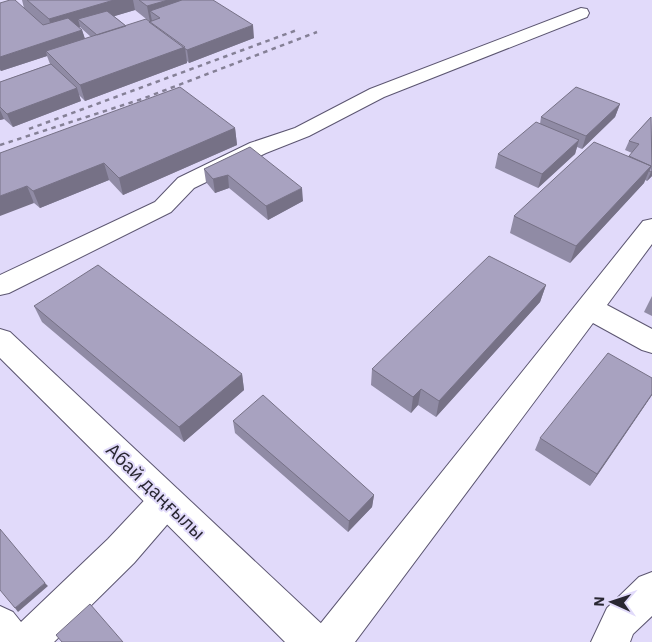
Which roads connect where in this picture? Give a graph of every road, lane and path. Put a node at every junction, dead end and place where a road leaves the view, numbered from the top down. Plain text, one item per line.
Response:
1 (581, 14) dead end
2 (652, 227) edge
3 (0, 286) edge
4 (589, 308) junction
5 (0, 340) edge
6 (652, 342) edge
7 (166, 501) junction
8 (652, 590) edge
9 (0, 625) edge
10 (12, 642) edge
11 (27, 642) edge
12 (312, 642) edge
13 (331, 642) edge
14 (610, 642) edge

1 - 3 main road
2 - 4 main road
4 - 6 main road
4 - 13 main road
5 - 7 main road, Абай даңғылы
7 - 11 main road
7 - 12 main road, Абай даңғылы
8 - 14 main road
9 - 10 main road

